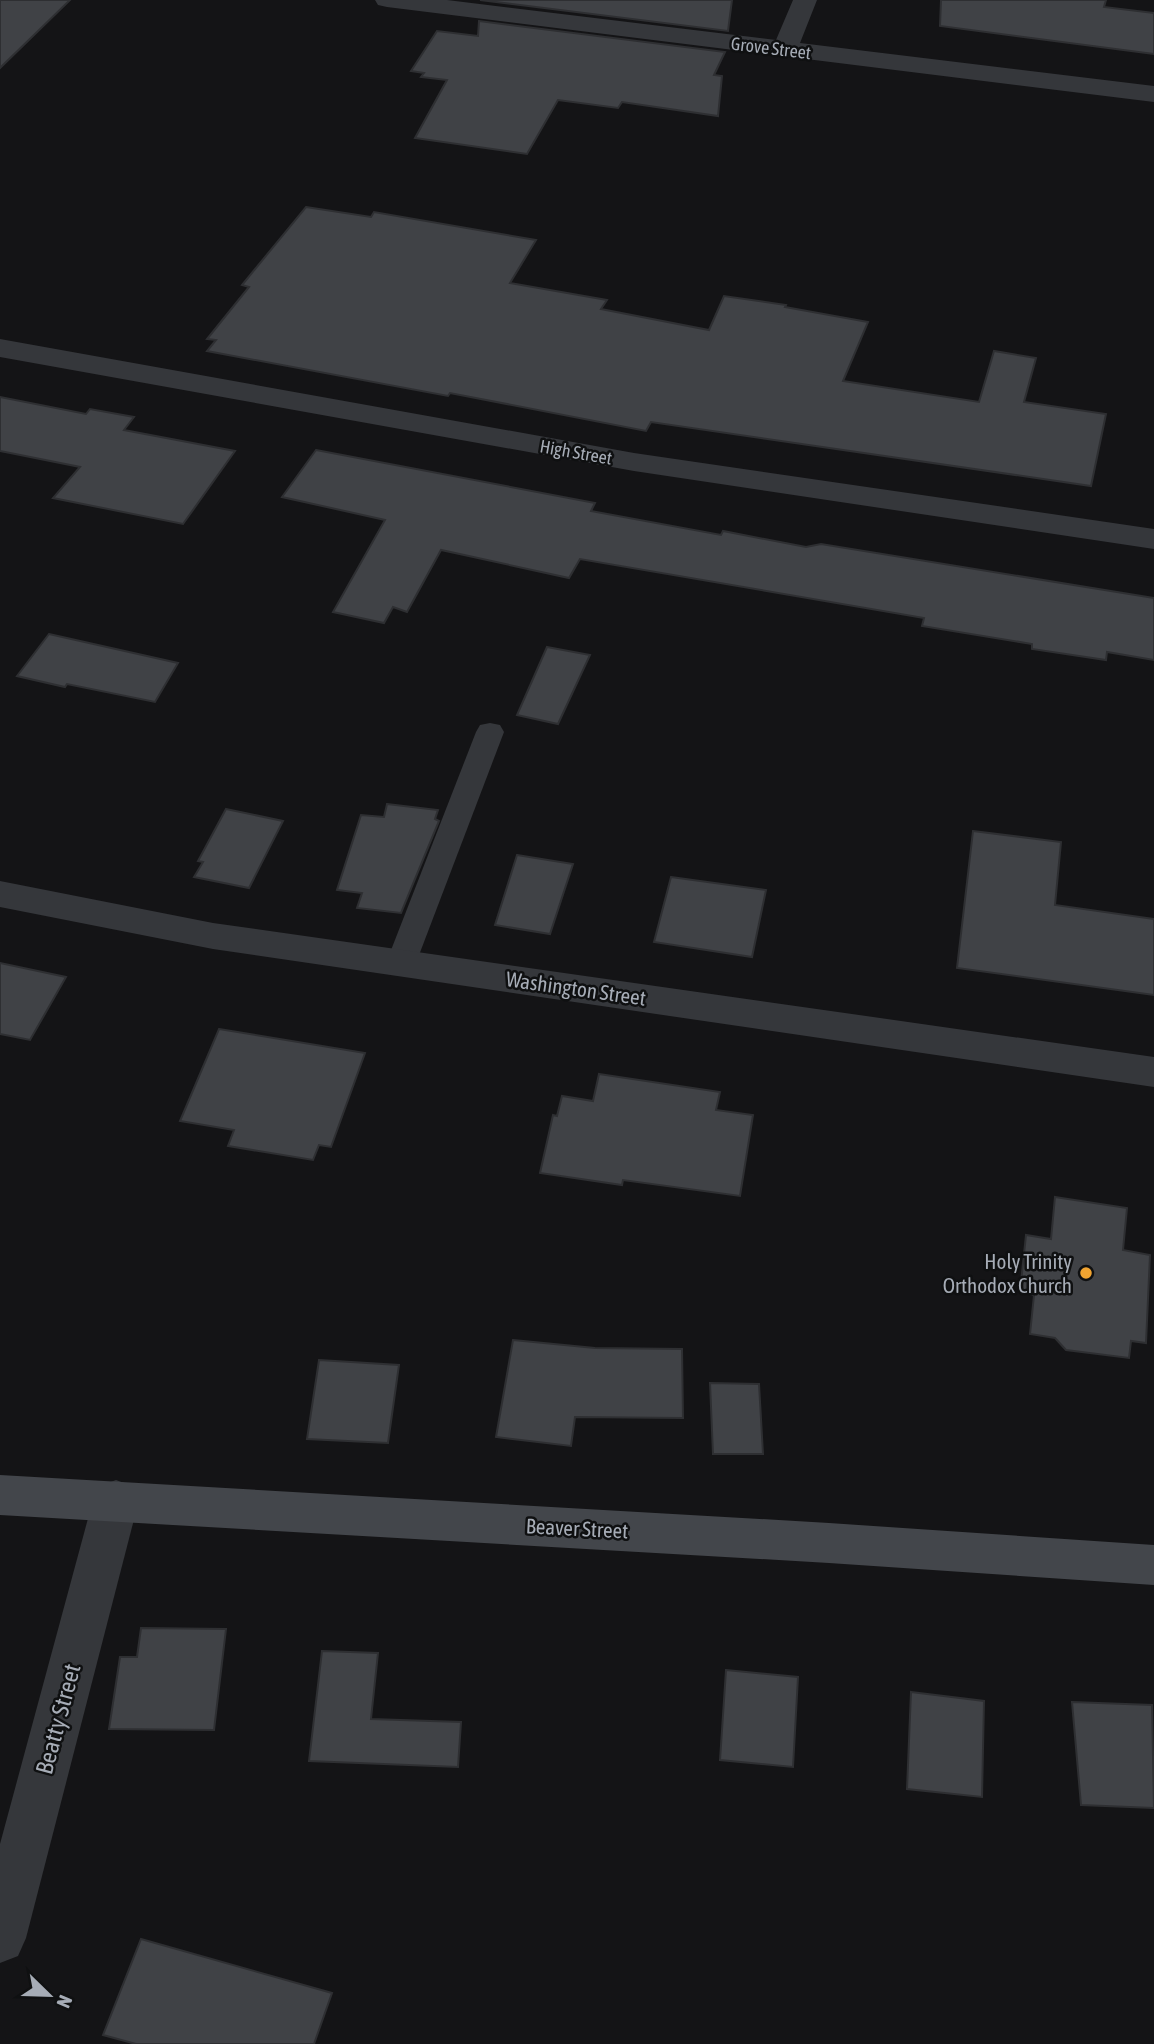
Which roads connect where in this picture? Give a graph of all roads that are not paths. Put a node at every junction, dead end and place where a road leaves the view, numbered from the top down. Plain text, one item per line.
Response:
1 (387, 0) edge
2 (805, 0) edge
3 (785, 49) junction
4 (1154, 94) edge
5 (0, 348) edge
6 (1154, 539) edge
7 (490, 732) dead end
8 (0, 894) edge
9 (401, 963) junction
10 (1154, 1072) edge
11 (0, 1495) edge
12 (116, 1500) junction
13 (1154, 1565) edge
14 (0, 1938) edge

1 - 3 street, Grove Street
2 - 3 street
3 - 4 street, Grove Street
5 - 6 street, High Street
7 - 9 lane
8 - 9 street, Washington Street
9 - 10 street, Washington Street
11 - 12 main road, Beaver Street
12 - 13 main road, Beaver Street
12 - 14 street, Beatty Street

